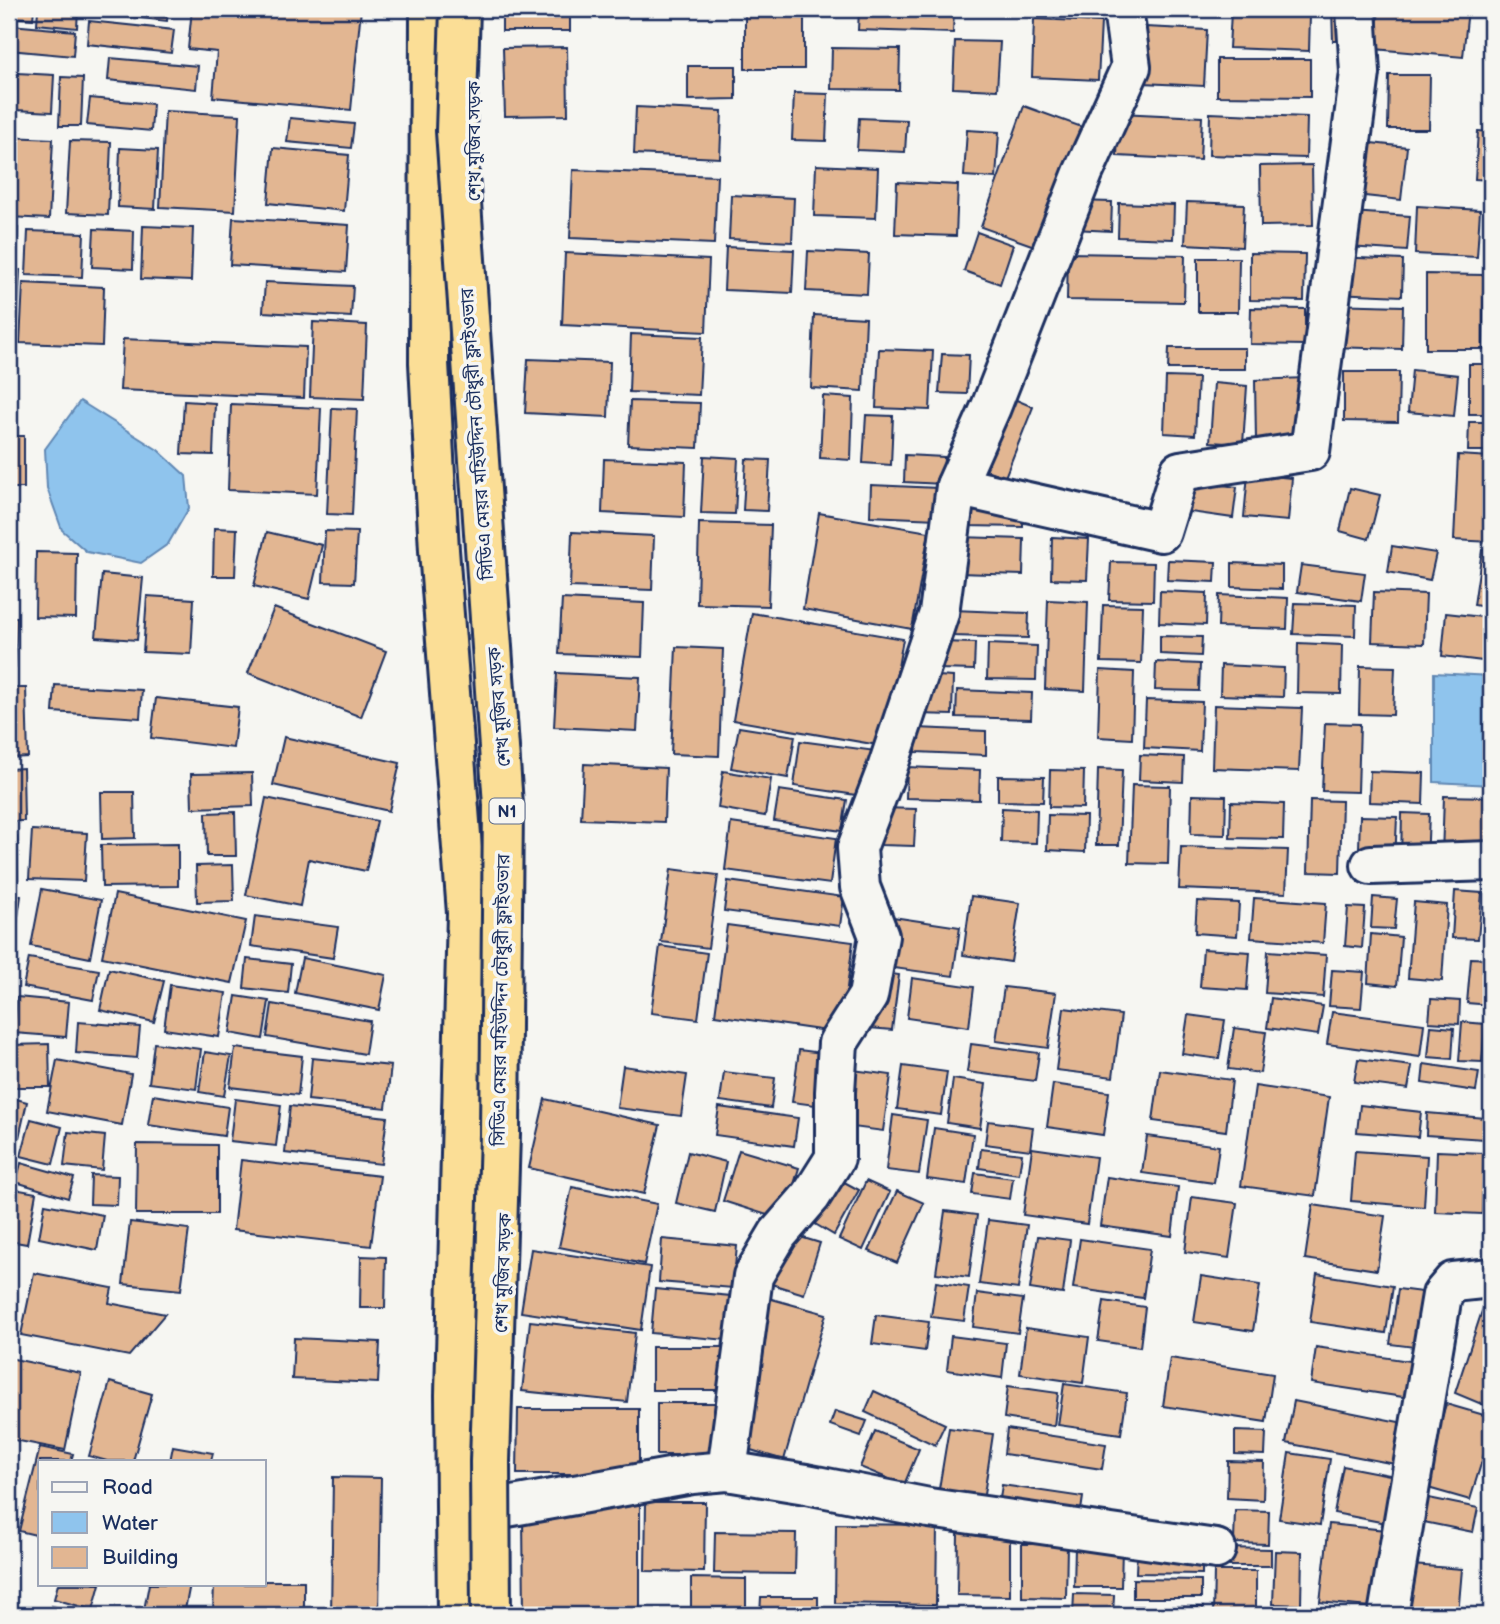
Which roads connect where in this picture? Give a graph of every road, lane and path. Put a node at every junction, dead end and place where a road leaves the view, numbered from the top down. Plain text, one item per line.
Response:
1 (414, 9) edge
2 (430, 9) edge
3 (460, 9) edge
4 (475, 9) edge
5 (1123, 9) edge
6 (1356, 9) edge
7 (956, 486) junction
8 (1491, 861) edge
9 (1371, 865) dead end
10 (1491, 1278) edge
11 (727, 1471) junction
12 (496, 1509) junction
13 (1216, 1549) dead end
14 (444, 1615) edge
15 (457, 1615) edge
16 (493, 1615) edge
17 (1388, 1615) edge

1 - 14 highway
2 - 15 highway
3 - 16 highway, সিডিএ মেয়র মহিউদ্দিন চৌধুরী ফ্লাইওভার, bridge
4 - 12 highway, শেখ মুজিব সড়ক / N1
5 - 7 street
6 - 7 street
7 - 11 street
8 - 9 street
10 - 17 street
11 - 12 street
11 - 13 street
12 - 16 highway, শেখ মুজিব সড়ক / N1

